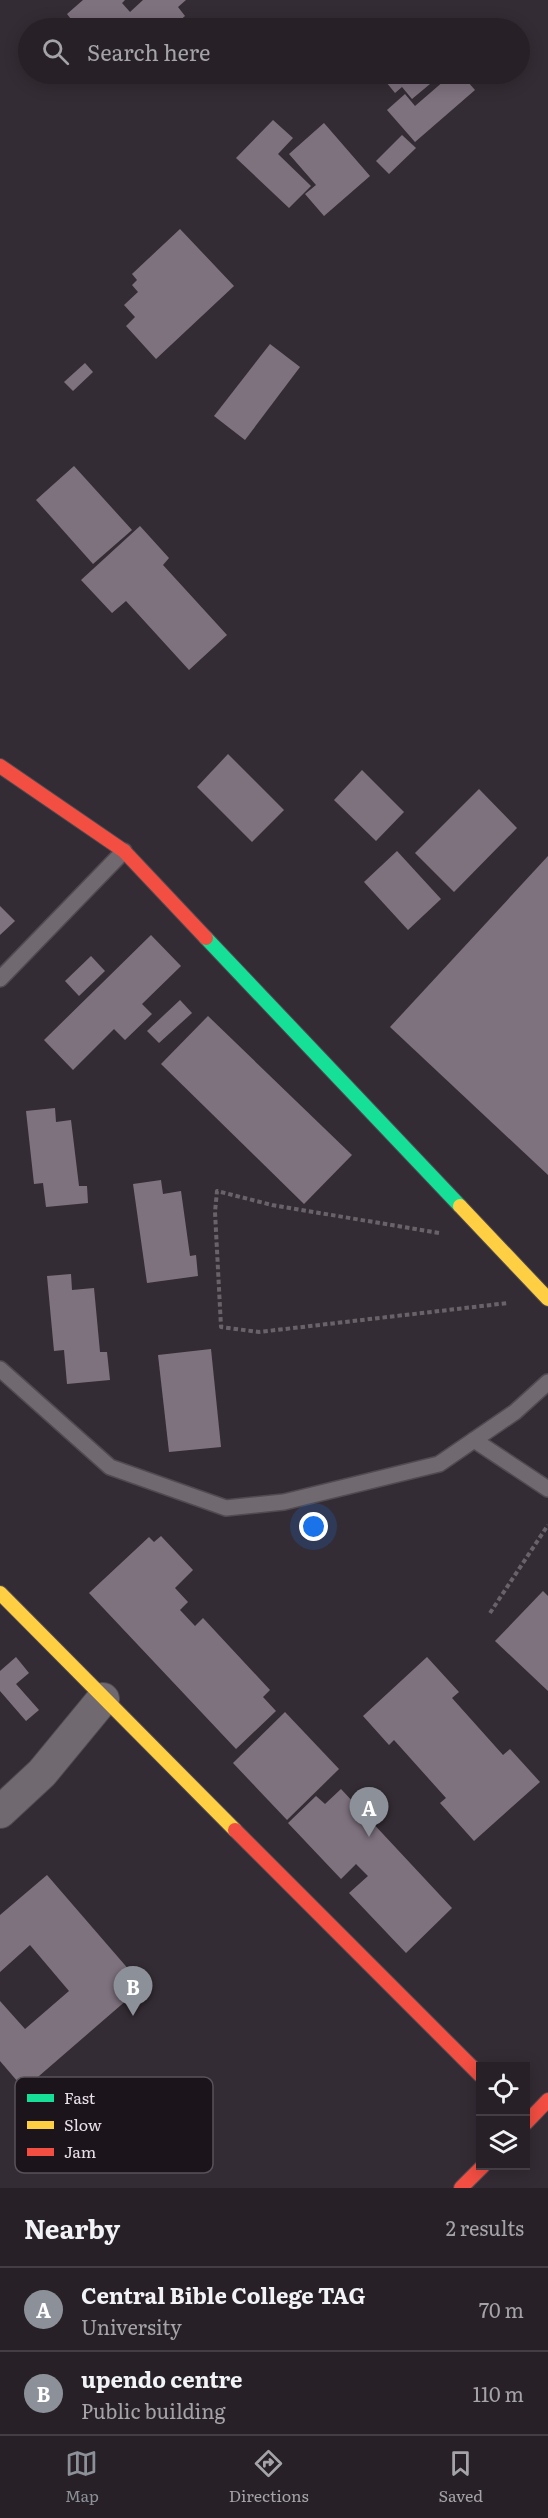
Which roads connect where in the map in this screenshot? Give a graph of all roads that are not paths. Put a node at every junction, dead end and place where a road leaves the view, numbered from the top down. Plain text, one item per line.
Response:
1 (0, 766) edge
2 (124, 850) junction
3 (0, 979) edge
4 (548, 1299) edge
5 (0, 1369) edge
6 (548, 1382) edge
7 (474, 1440) junction
8 (548, 1489) edge
9 (0, 1593) edge
10 (103, 1700) junction
11 (0, 1812) edge
12 (476, 2071) edge
13 (479, 2170) edge
14 (461, 2188) edge

1 - 2 main road
2 - 3 lane
2 - 4 main road
5 - 7 lane
6 - 7 lane
7 - 8 lane
9 - 10 main road
10 - 11 street
10 - 12 main road
13 - 14 main road

